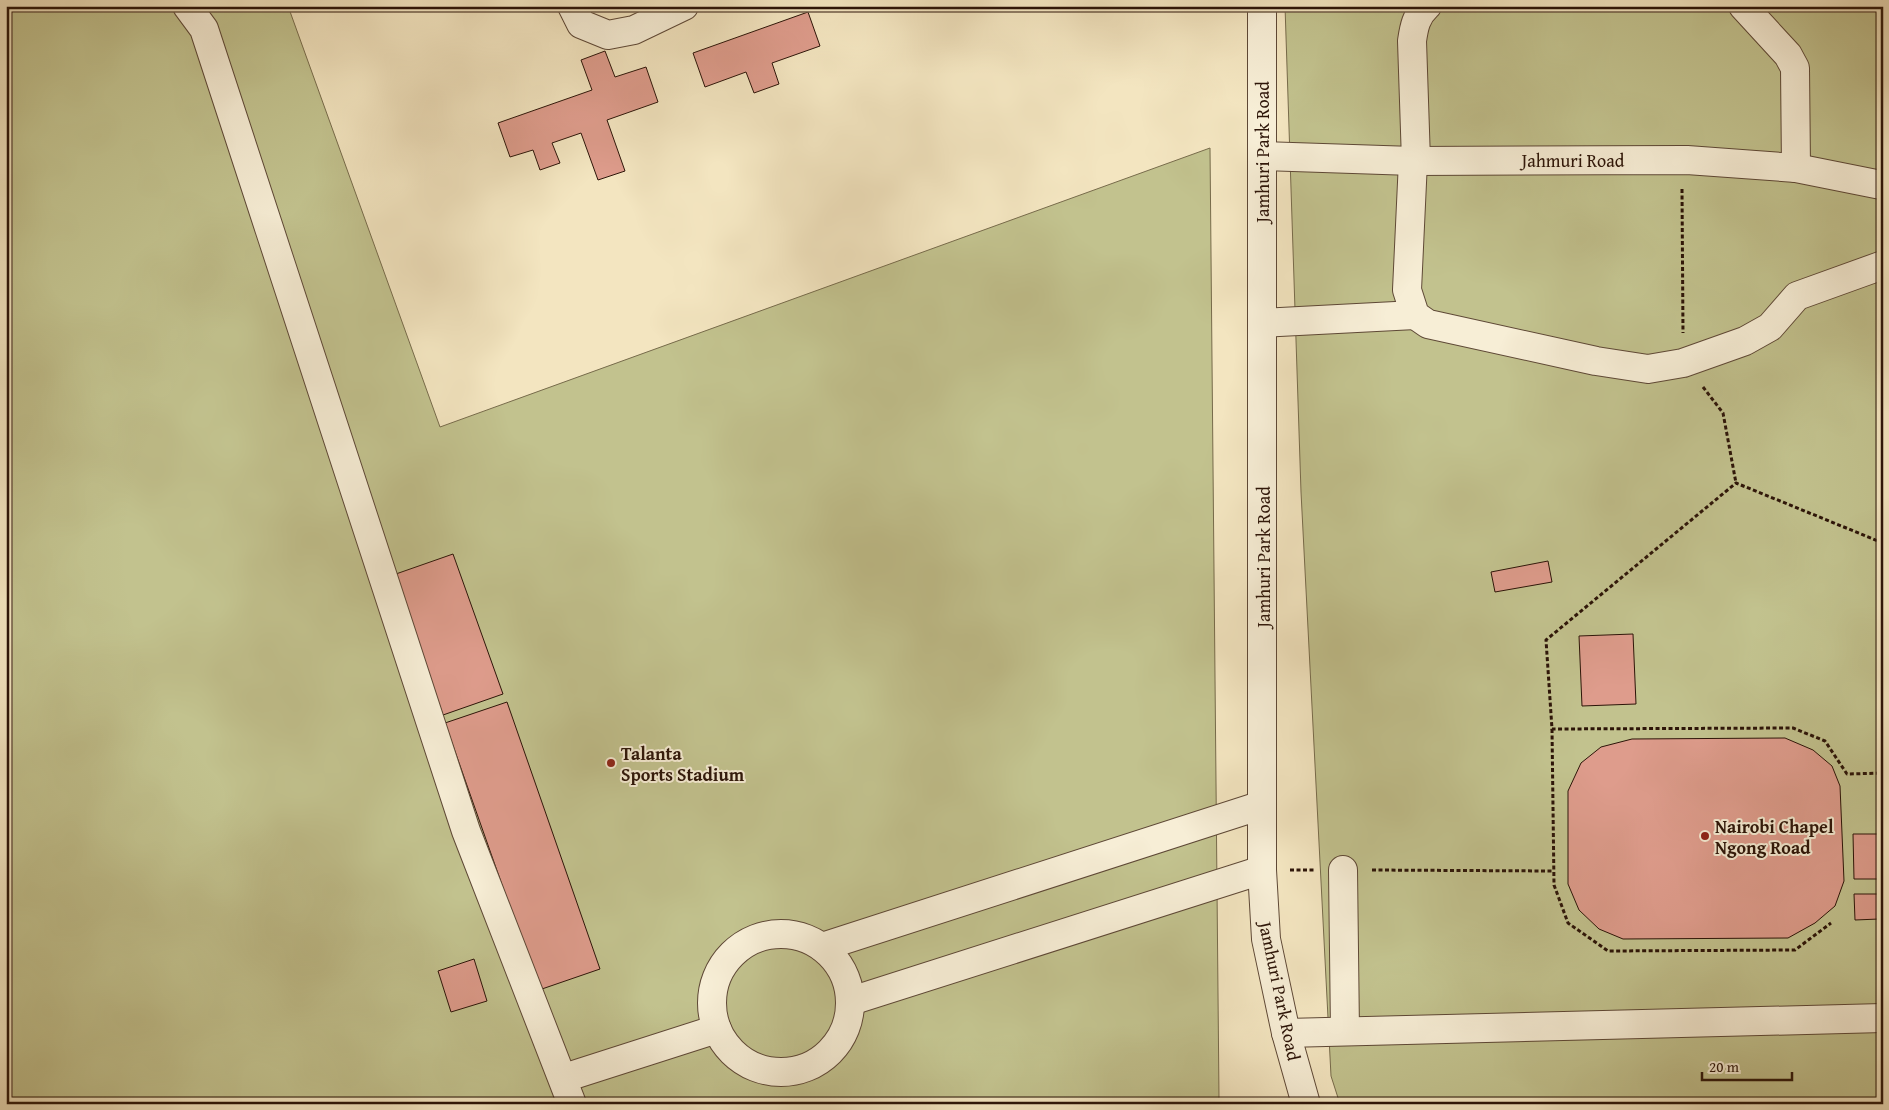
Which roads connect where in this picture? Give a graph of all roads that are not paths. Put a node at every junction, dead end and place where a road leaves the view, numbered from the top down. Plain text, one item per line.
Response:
1 (572, 6) edge
2 (684, 6) edge
3 (1262, 6) edge
4 (1427, 6) edge
5 (1743, 6) edge
6 (189, 7) edge
7 (1262, 156) junction
8 (1414, 161) junction
9 (1796, 168) junction
10 (1881, 185) dead end
11 (1883, 265) edge
12 (1414, 314) junction
13 (1262, 322) junction
14 (1262, 805) junction
15 (1262, 870) junction
16 (1342, 870) road end
17 (822, 947) junction
18 (851, 1001) junction
19 (1883, 1018) edge
20 (717, 1029) junction
21 (1344, 1031) junction
22 (1286, 1033) junction
23 (564, 1078) junction
24 (572, 1104) edge
25 (1306, 1104) edge

1 - 2 street
3 - 7 street, Jamhuri Park Road
4 - 8 street
5 - 9 street
6 - 23 street
7 - 8 street, Jahmuri Road
7 - 13 street, Jamhuri Park Road
8 - 9 street, Jahmuri Road
8 - 12 street
9 - 10 street, Jahmuri Road
11 - 12 street
12 - 13 street
13 - 14 street, Jamhuri Park Road
14 - 15 street, Jamhuri Park Road
14 - 17 street
15 - 18 street
15 - 22 street, Jamhuri Park Road
16 - 21 street
17 - 18 street
17 - 20 street
18 - 20 street
19 - 21 street
20 - 23 street
21 - 22 street
22 - 25 street, Jamhuri Park Road
23 - 24 street

